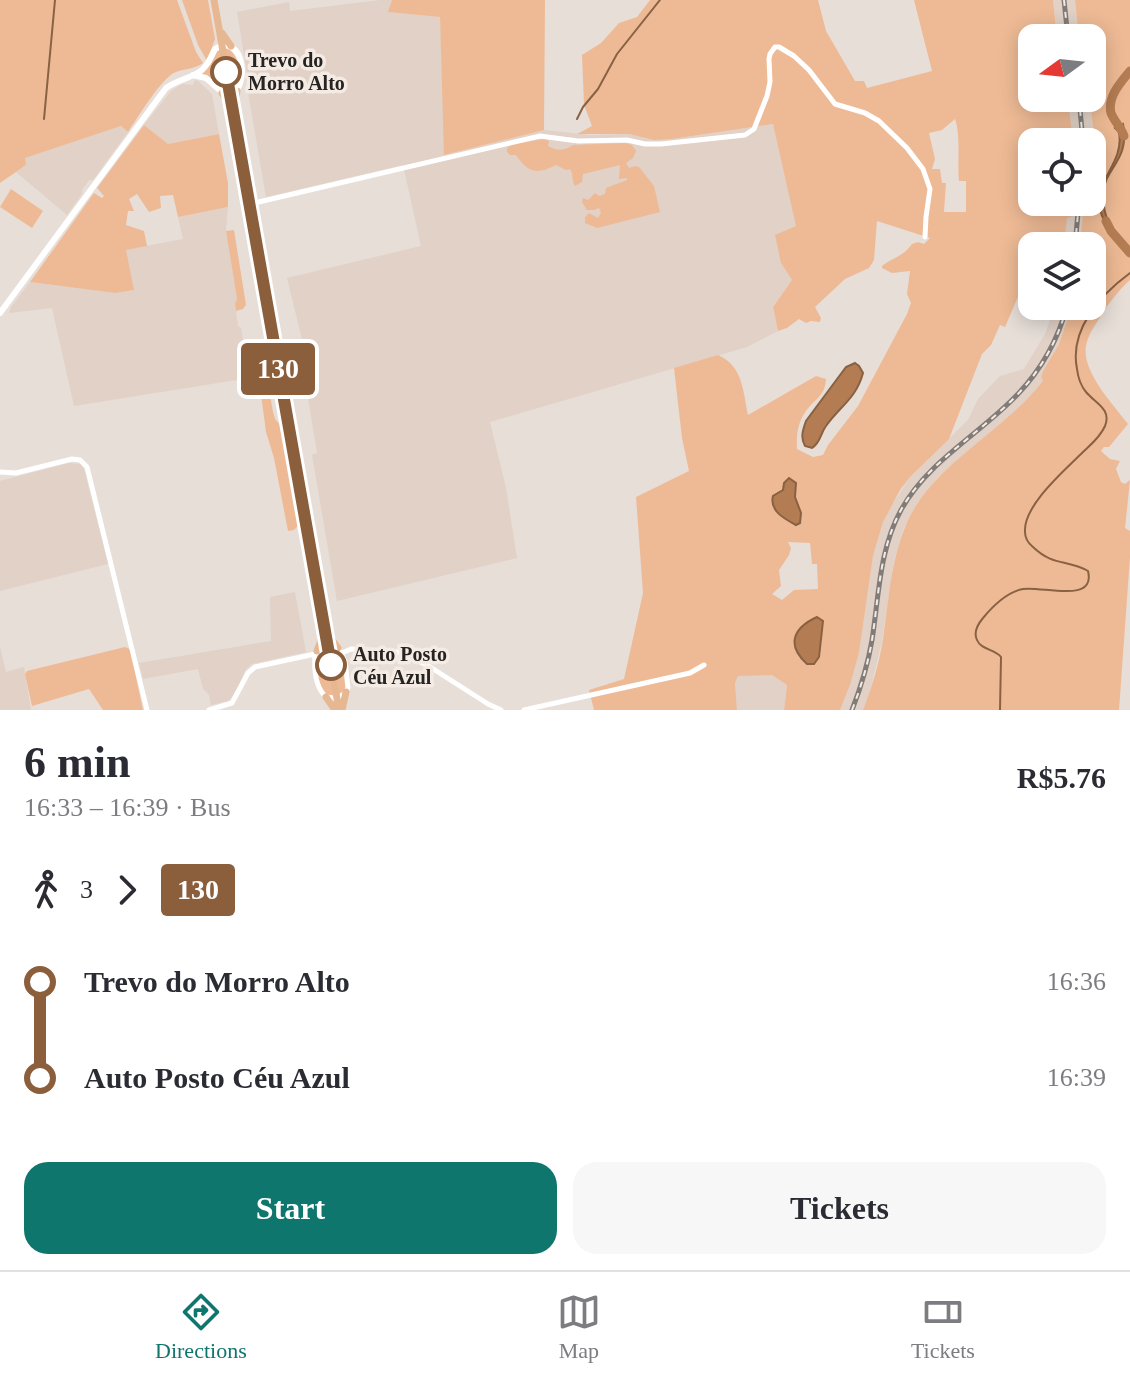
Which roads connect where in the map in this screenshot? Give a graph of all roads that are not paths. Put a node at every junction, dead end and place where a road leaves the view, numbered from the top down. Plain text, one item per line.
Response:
1 (214, 0) edge
2 (222, 47) junction
3 (210, 59) junction
4 (193, 75) junction
5 (215, 85) junction
6 (230, 93) junction
7 (250, 204) junction
8 (925, 237) dead end
9 (0, 313) edge
10 (0, 472) edge
11 (324, 629) junction
12 (327, 646) junction
13 (340, 650) junction
14 (316, 653) junction
15 (704, 665) dead end
16 (346, 692) junction
17 (326, 697) junction
18 (337, 698) junction
19 (147, 710) edge
20 (209, 710) edge
21 (339, 710) edge
22 (501, 710) edge
23 (524, 710) edge

1 - 2 main road
2 - 3 main road
2 - 6 main road
2 - 6 main road
3 - 4 main road
3 - 5 main road
4 - 5 main road
4 - 9 main road
5 - 6 main road
6 - 7 main road
7 - 8 street
7 - 11 main road
10 - 19 street
11 - 12 main road
11 - 13 main road
11 - 14 main road
12 - 13 street
12 - 14 street
12 - 18 main road
13 - 16 street
13 - 22 street
14 - 17 street
14 - 20 street
15 - 23 street
16 - 18 street
16 - 21 main road
17 - 18 street
17 - 21 main road
18 - 21 main road

